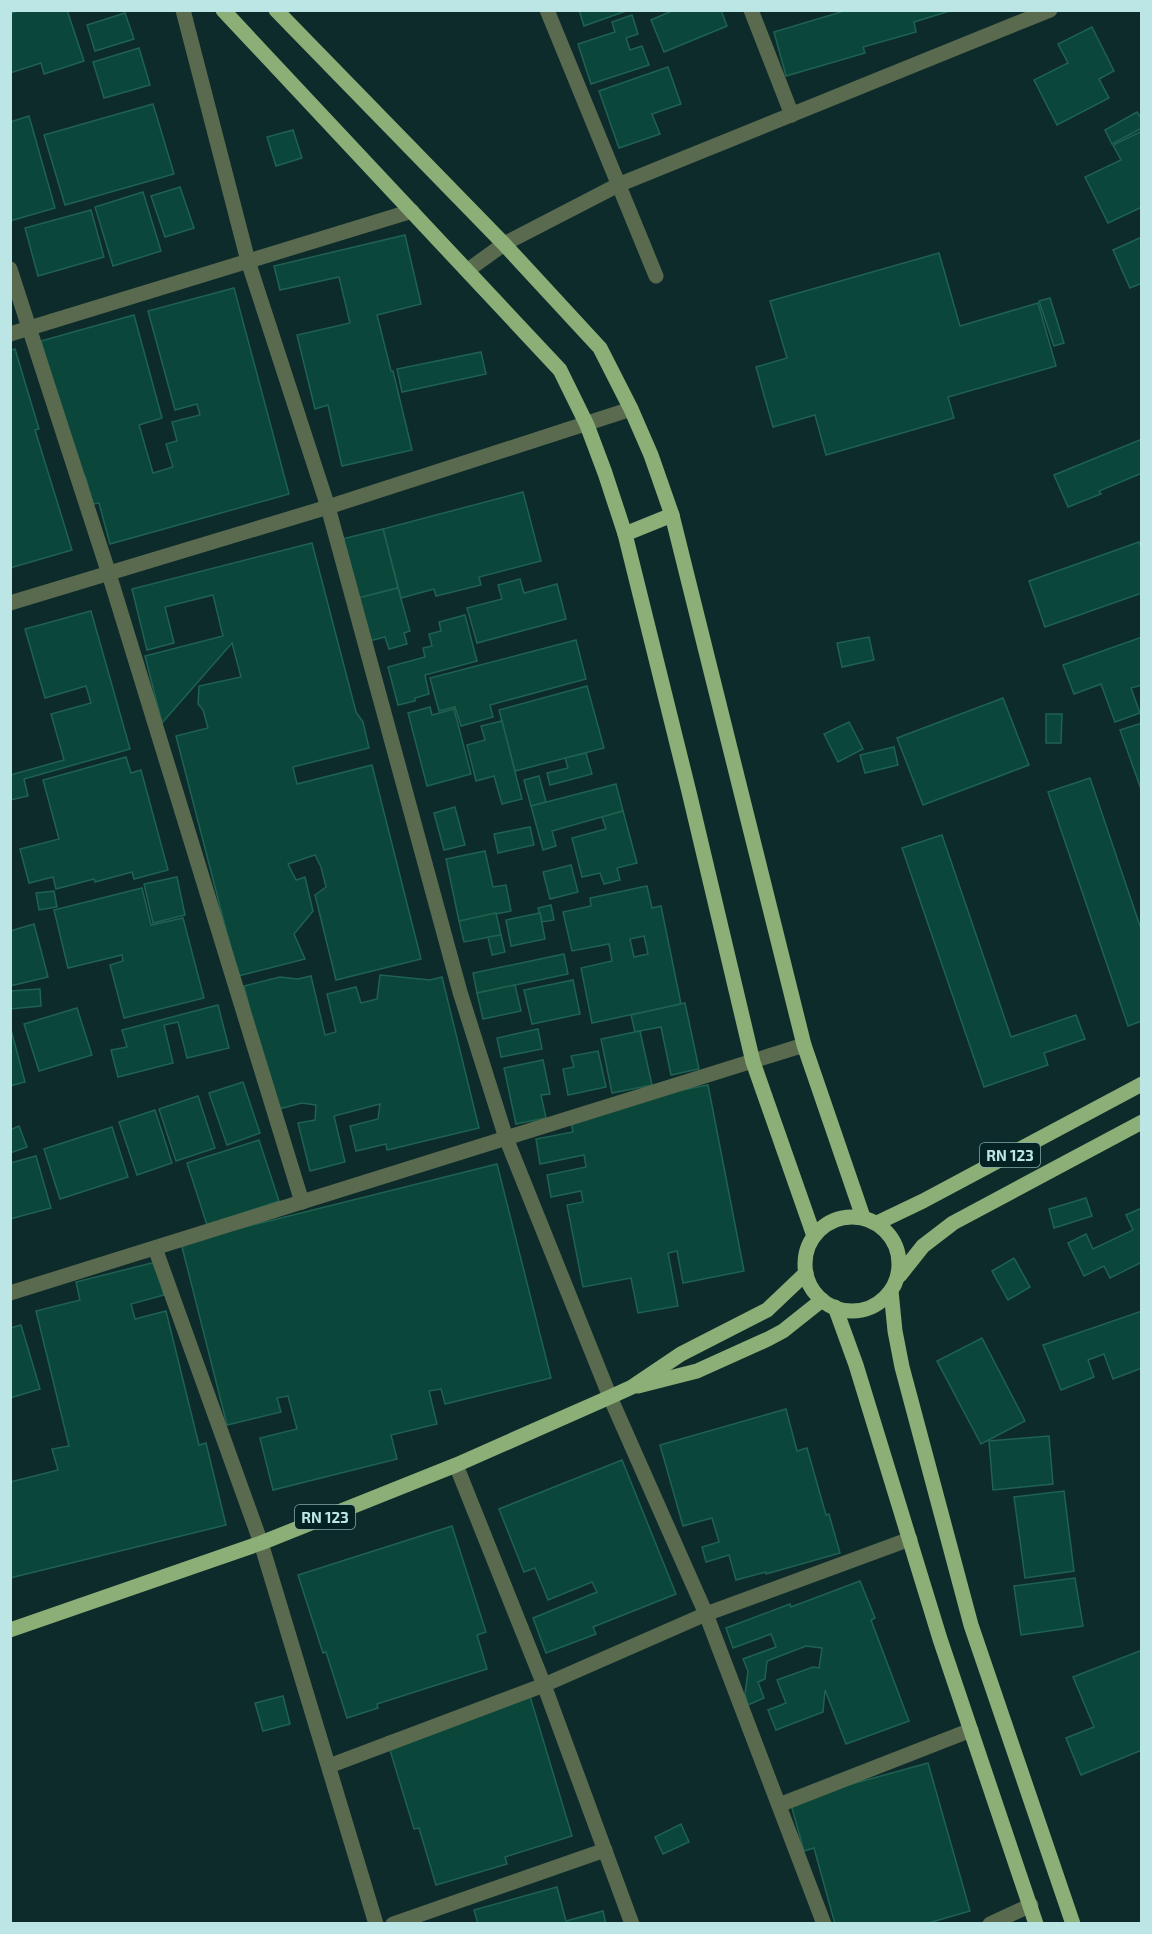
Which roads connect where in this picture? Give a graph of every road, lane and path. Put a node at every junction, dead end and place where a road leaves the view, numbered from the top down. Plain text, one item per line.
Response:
1 (183, 10) edge
2 (223, 10) edge
3 (276, 10) edge
4 (547, 10) edge
5 (751, 10) edge
6 (1044, 12) edge
7 (792, 115) junction
8 (618, 184) junction
9 (412, 211) junction
10 (504, 244) junction
11 (248, 261) junction
12 (10, 269) edge
13 (468, 270) junction
14 (656, 276) dead end
15 (29, 328) junction
16 (10, 334) edge
17 (631, 409) junction
18 (587, 425) junction
19 (328, 507) junction
20 (672, 515) junction
21 (625, 534) junction
22 (109, 574) junction
23 (10, 603) edge
24 (804, 1045) junction
25 (753, 1062) junction
26 (1142, 1084) edge
27 (1142, 1122) edge
28 (506, 1138) junction
29 (302, 1202) junction
30 (870, 1220) junction
31 (814, 1236) junction
32 (155, 1248) junction
33 (806, 1274) junction
34 (895, 1284) junction
35 (10, 1293) edge
36 (828, 1304) junction
37 (632, 1387) junction
38 (610, 1397) junction
39 (456, 1465) junction
40 (910, 1539) junction
41 (261, 1543) junction
42 (706, 1614) junction
43 (10, 1630) edge
44 (544, 1685) junction
45 (971, 1730) junction
46 (330, 1766) junction
47 (779, 1805) junction
48 (605, 1850) junction
49 (1030, 1905) junction
50 (376, 1923) edge
51 (393, 1923) edge
52 (632, 1923) edge
53 (824, 1923) edge
54 (990, 1923) edge
55 (1036, 1923) edge
56 (1073, 1923) edge

1 - 11 street
2 - 9 main road
3 - 10 main road
4 - 8 street
5 - 7 street
6 - 7 street
7 - 8 street
8 - 10 street
8 - 14 street
9 - 11 street
9 - 13 main road
10 - 13 street
10 - 17 main road
11 - 15 street
11 - 19 street
12 - 15 street
13 - 18 main road
15 - 16 street
15 - 22 street
17 - 18 street
17 - 20 main road
18 - 19 street
18 - 21 main road
19 - 22 street
19 - 28 street
20 - 21 main road
20 - 24 main road
21 - 25 main road
22 - 23 street
22 - 29 street
24 - 25 street
24 - 30 main road
25 - 28 street
25 - 31 main road
26 - 30 main road, RN 123
27 - 34 main road, RN 123
28 - 29 street
28 - 38 street
29 - 32 street
30 - 31 main road
30 - 34 main road
31 - 33 main road
32 - 35 street
32 - 41 street
33 - 36 main road
33 - 37 main road, RN 123
34 - 36 main road
34 - 56 main road
36 - 37 main road, RN 123
36 - 40 main road
37 - 38 main road, RN 123
38 - 39 main road, RN 123
38 - 42 street
39 - 41 main road, RN 123
39 - 44 street
40 - 42 street
40 - 45 main road
41 - 43 main road, RN 123
41 - 46 street
42 - 44 street
42 - 47 street
44 - 46 street
44 - 48 street
45 - 47 street
45 - 49 main road
46 - 50 street
47 - 53 street
48 - 51 street
48 - 52 street
49 - 54 street
49 - 55 main road

